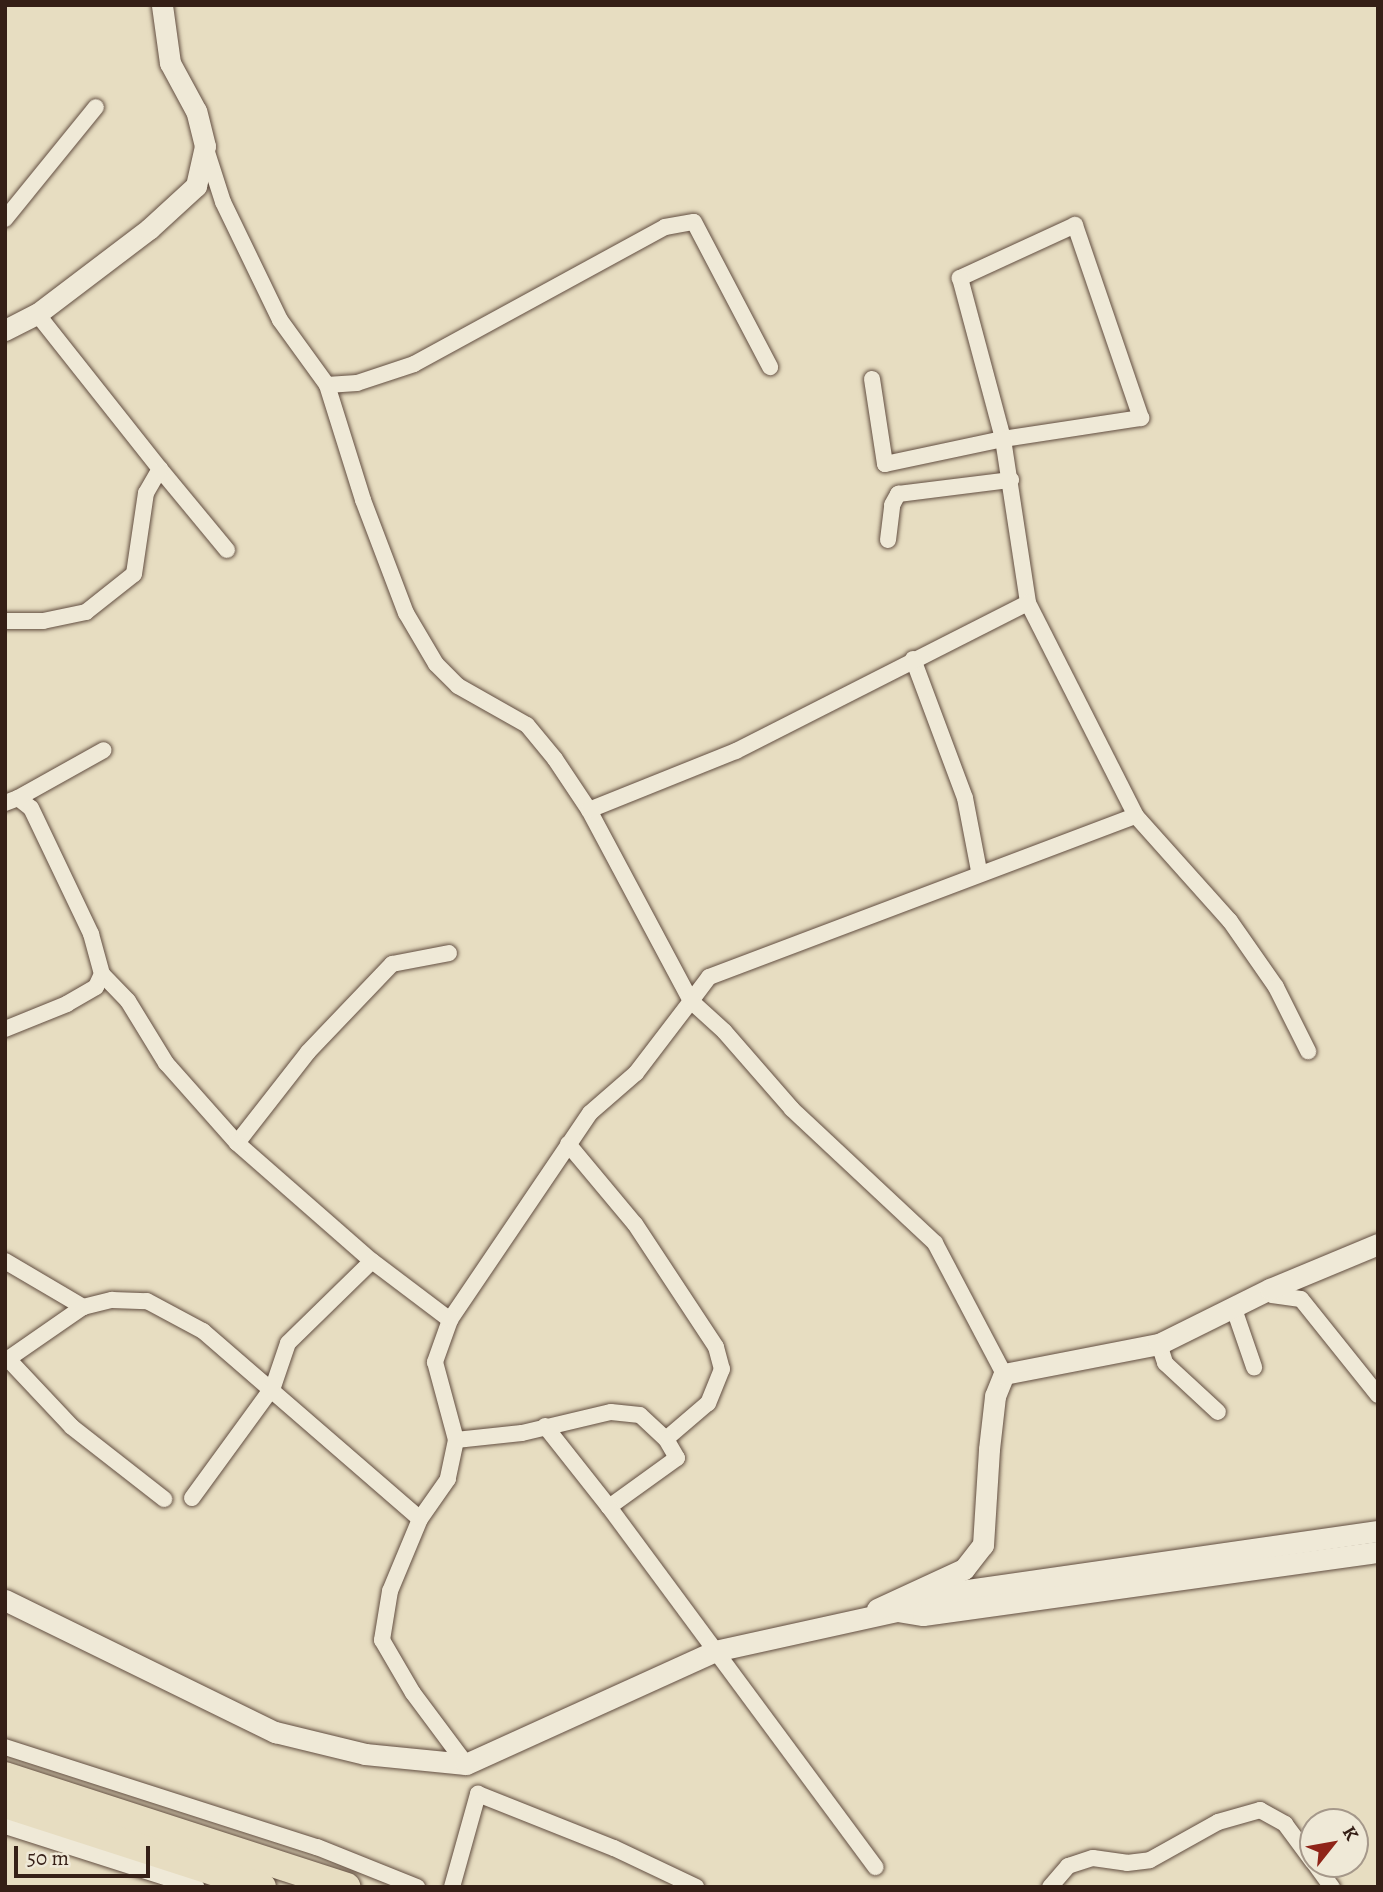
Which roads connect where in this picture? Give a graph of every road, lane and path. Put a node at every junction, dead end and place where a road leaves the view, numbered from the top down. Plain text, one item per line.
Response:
1 (162, 5) edge
2 (96, 107) dead end
3 (205, 146) junction
4 (5, 219) edge
5 (37, 314) junction
6 (5, 330) edge
7 (770, 367) dead end
8 (872, 379) dead end
9 (327, 384) junction
10 (1003, 439) junction
11 (160, 469) junction
12 (1011, 480) junction
13 (888, 540) dead end
14 (227, 550) dead end
15 (1028, 603) junction
16 (5, 621) edge
17 (913, 659) junction
18 (104, 750) dead end
19 (12, 801) edge
20 (589, 810) junction
21 (1136, 816) junction
22 (979, 872) junction
23 (449, 953) dead end
24 (102, 974) junction
25 (691, 1001) junction
26 (5, 1029) edge
27 (1308, 1051) dead end
28 (237, 1143) junction
29 (568, 1144) junction
30 (1378, 1244) edge
31 (5, 1261) edge
32 (372, 1261) junction
33 (1269, 1289) junction
34 (1233, 1306) junction
35 (83, 1307) junction
36 (450, 1320) junction
37 (1159, 1344) junction
38 (6, 1360) edge
39 (1254, 1367) dead end
40 (1004, 1374) junction
41 (272, 1387) junction
42 (1378, 1395) edge
43 (1218, 1412) dead end
44 (545, 1426) junction
45 (666, 1439) junction
46 (456, 1440) junction
47 (192, 1498) dead end
48 (164, 1499) dead end
49 (609, 1507) junction
50 (420, 1519) junction
51 (1378, 1531) edge
52 (1378, 1552) edge
53 (5, 1600) edge
54 (897, 1611) junction
55 (853, 1620) junction
56 (715, 1651) junction
57 (5, 1747) edge
58 (466, 1764) junction
59 (5, 1776) edge
60 (5, 1804) edge
61 (5, 1826) edge
62 (1299, 1843) edge
63 (875, 1867) dead end
64 (144, 1870) junction
65 (139, 1887) edge
66 (196, 1887) edge
67 (262, 1887) edge
68 (346, 1887) edge
69 (417, 1887) edge
70 (452, 1887) edge
71 (695, 1887) edge
72 (1049, 1887) edge

1 - 3 main road
2 - 4 street
3 - 5 main road
3 - 9 street
5 - 6 main road
5 - 11 street
7 - 9 street
8 - 10 street
9 - 20 street
10 - 10 street
10 - 12 street
11 - 14 street
11 - 16 street
12 - 13 street
12 - 15 street
15 - 17 street
15 - 21 street
17 - 20 street
17 - 22 street
18 - 19 street
19 - 24 street
20 - 25 street
21 - 22 street
21 - 27 street
22 - 25 street
23 - 28 street
24 - 26 street
24 - 28 street
25 - 29 street
25 - 40 street
28 - 32 street
29 - 36 street
29 - 45 street
30 - 33 main road
31 - 35 street
32 - 36 street
32 - 41 street
33 - 34 main road
33 - 42 street
34 - 37 main road
34 - 39 street
35 - 38 street
35 - 41 street
36 - 46 street
37 - 40 main road
37 - 43 street
38 - 48 street
40 - 55 main road
41 - 47 street
41 - 50 street
44 - 45 street
44 - 46 street
44 - 49 street
45 - 49 street
46 - 50 street
49 - 56 street
50 - 58 street
51 - 54 main road
52 - 54 main road
53 - 58 main road
54 - 55 main road
55 - 56 main road
56 - 58 main road
56 - 63 street
57 - 69 street
59 - 68 highway
60 - 67 highway
61 - 64 street
62 - 72 street
64 - 65 street
64 - 66 street
70 - 71 street

